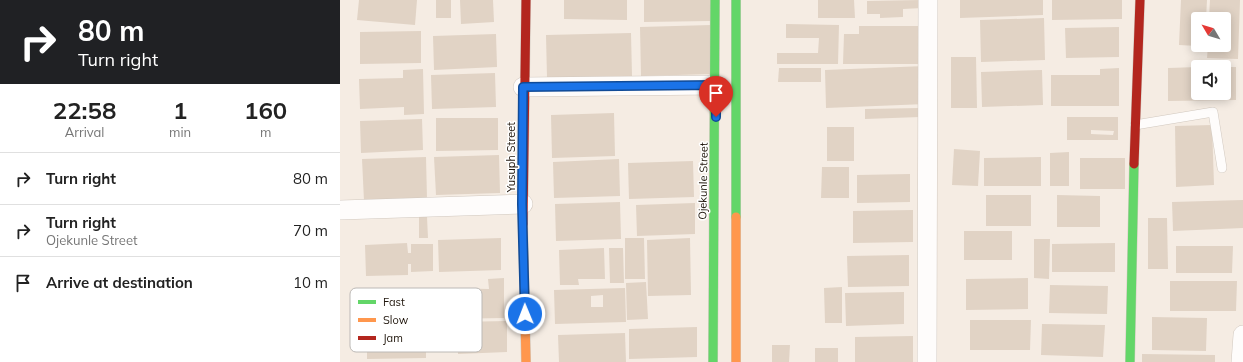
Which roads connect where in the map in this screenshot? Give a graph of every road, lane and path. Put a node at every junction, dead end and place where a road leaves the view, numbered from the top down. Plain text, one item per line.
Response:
1 (526, 0) edge
2 (715, 0) edge
3 (736, 0) edge
4 (928, 0) edge
5 (1140, 0) edge
6 (716, 85) junction
7 (523, 87) junction
8 (1135, 125) junction
9 (1222, 168) dead end
10 (522, 204) junction
11 (340, 210) edge
12 (1243, 335) edge
13 (526, 362) edge
14 (713, 362) edge
15 (736, 362) edge
16 (927, 362) edge
17 (1130, 362) edge
18 (1241, 362) edge

1 - 7 street, Yusuph Street
2 - 6 street, Ojekunle Street
3 - 15 street
4 - 16 street
5 - 8 street
6 - 7 street
6 - 14 street, Ojekunle Street
7 - 10 street, Yusuph Street
8 - 9 lane
8 - 17 street
10 - 11 street
10 - 13 street, Yusuph Street
12 - 18 street

